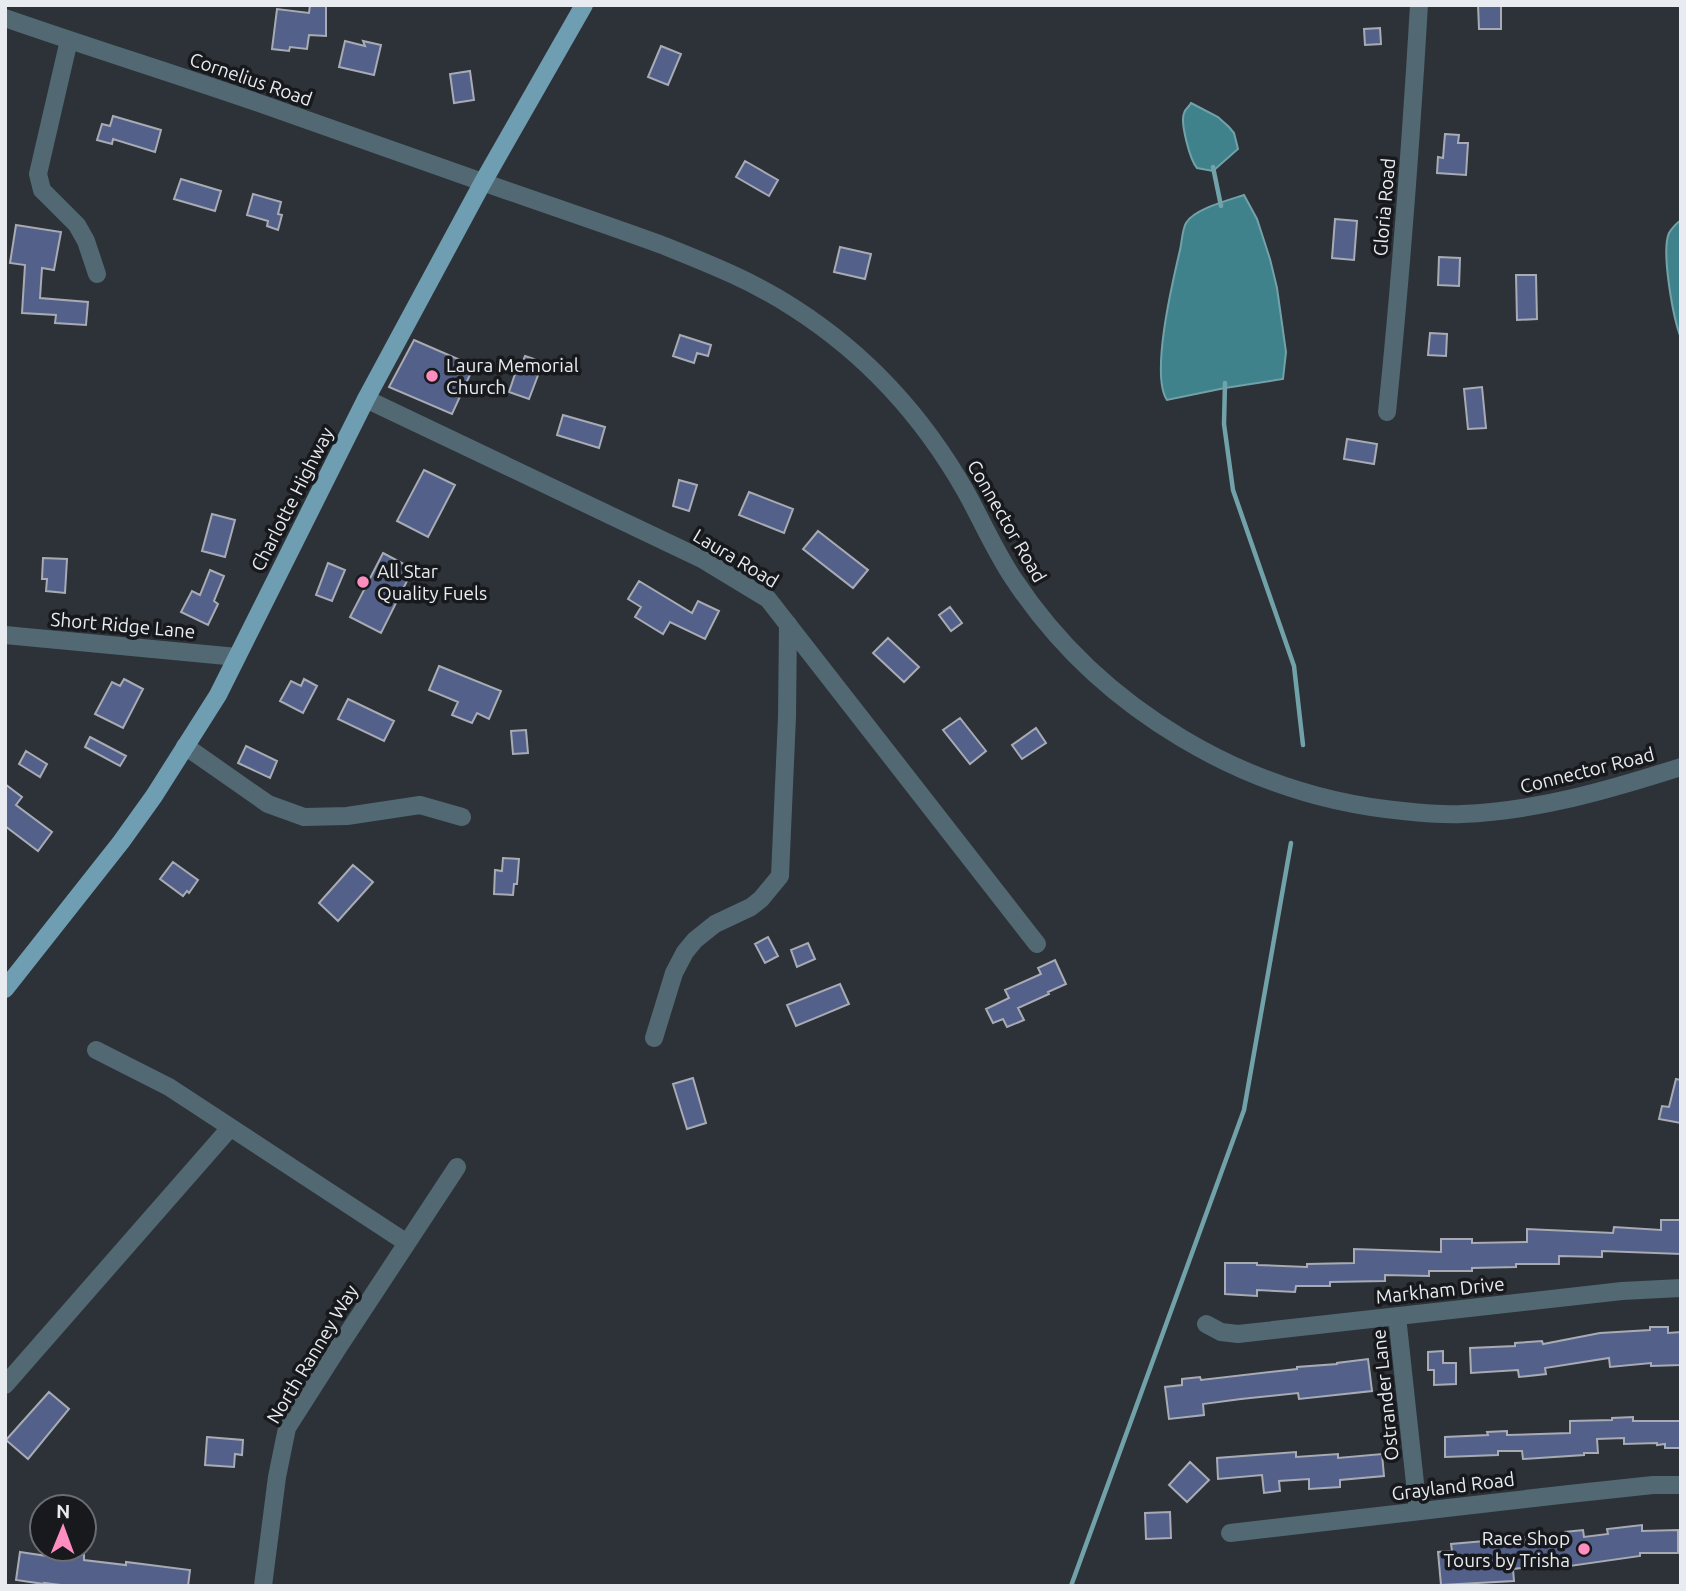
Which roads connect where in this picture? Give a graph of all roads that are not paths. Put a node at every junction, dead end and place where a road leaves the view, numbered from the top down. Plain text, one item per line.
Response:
1 (584, 5) edge
2 (1419, 5) edge
3 (5, 18) edge
4 (69, 40) junction
5 (483, 182) junction
6 (97, 274) dead end
7 (366, 399) junction
8 (1387, 412) dead end
9 (788, 624) junction
10 (5, 635) edge
11 (237, 657) junction
12 (186, 746) junction
13 (1681, 767) edge
14 (462, 817) dead end
15 (1037, 944) dead end
16 (5, 989) edge
17 (654, 1038) dead end
18 (96, 1049) dead end
19 (230, 1128) junction
20 (457, 1167) dead end
21 (407, 1243) junction
22 (1681, 1289) edge
23 (1397, 1316) junction
24 (1206, 1324) dead end
25 (5, 1385) edge
26 (1681, 1485) edge
27 (1418, 1511) junction
28 (1230, 1533) dead end
29 (263, 1586) edge

1 - 5 main road, Charlotte Highway
2 - 8 street, Gloria Road
3 - 4 street, Cornelius Road
4 - 5 street, Cornelius Road
4 - 6 street
5 - 7 main road, Charlotte Highway
5 - 13 street, Connector Road
7 - 9 street, Laura Road
7 - 11 main road, Charlotte Highway
9 - 15 street, Laura Road
9 - 17 street
10 - 11 street, Short Ridge Lane
11 - 12 main road, Charlotte Highway
12 - 14 street
12 - 16 main road, Charlotte Highway
18 - 19 street
19 - 21 street
19 - 25 street
20 - 21 street, North Ranney Way
21 - 29 street, North Ranney Way
22 - 23 street, Markham Drive
23 - 24 street, Markham Drive
23 - 27 street, Ostrander Lane
26 - 27 street, Grayland Road
27 - 28 street, Grayland Road

